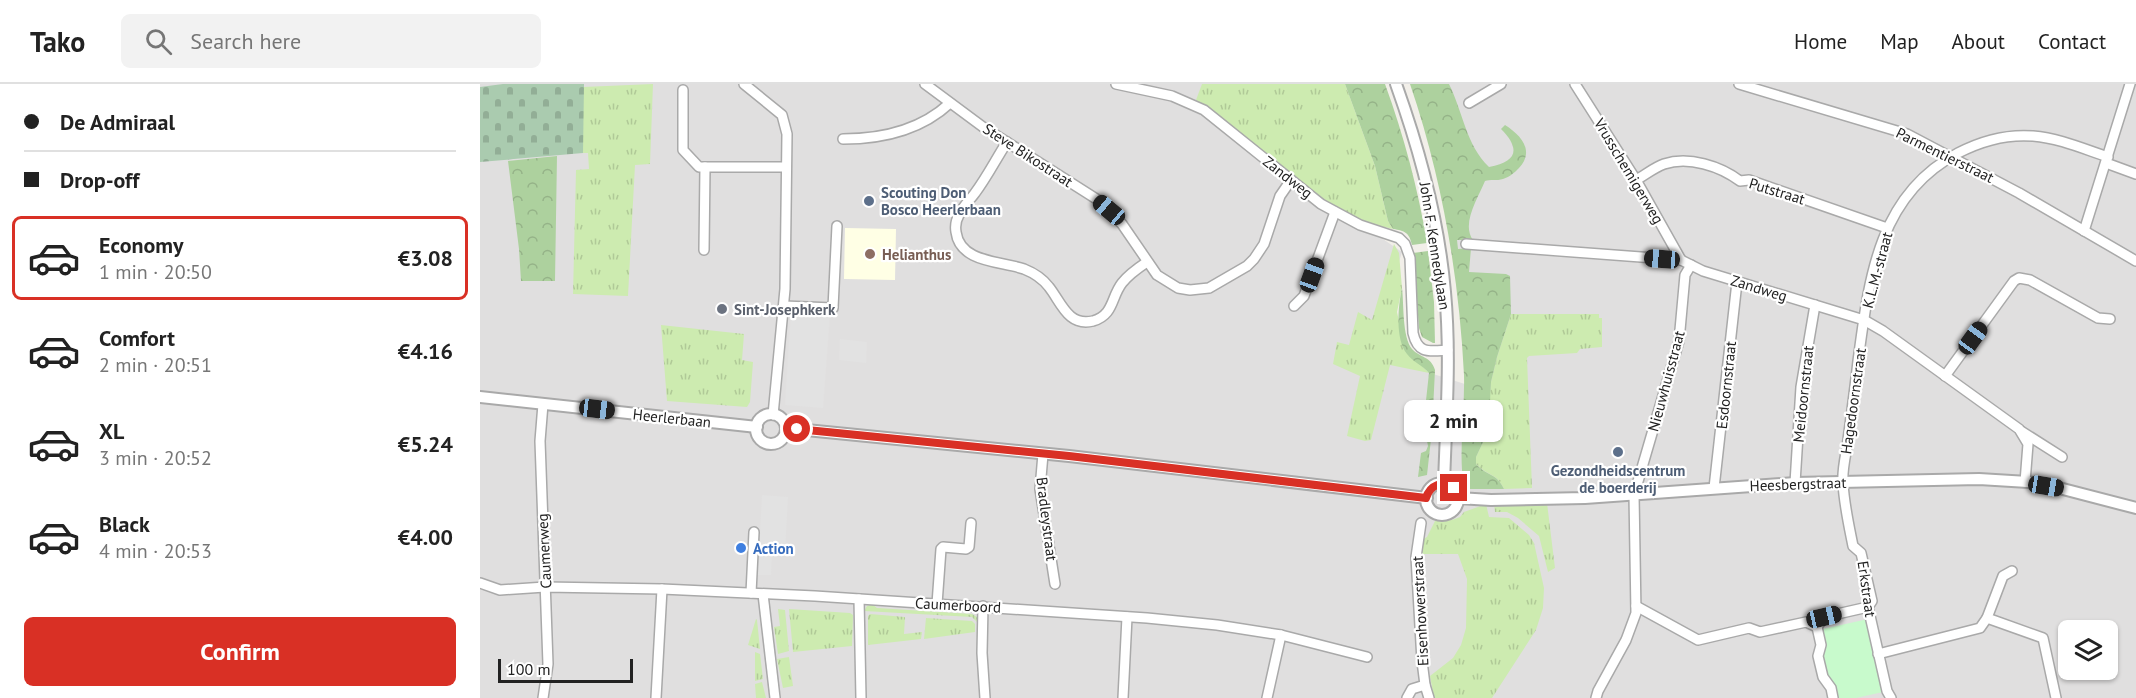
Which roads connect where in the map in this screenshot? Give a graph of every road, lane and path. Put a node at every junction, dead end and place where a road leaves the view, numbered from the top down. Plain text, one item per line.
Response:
1 (744, 84) edge
2 (925, 84) edge
3 (1116, 84) edge
4 (1396, 84) edge
5 (1501, 84) edge
6 (1575, 84) edge
7 (1739, 84) edge
8 (683, 90) dead end
9 (2131, 92) edge
10 (951, 103) junction
11 (1469, 103) dead end
12 (843, 139) dead end
13 (1007, 142) junction
14 (1952, 156) junction
15 (2107, 160) junction
16 (705, 167) junction
17 (786, 167) junction
18 (2136, 174) edge
19 (1292, 180) junction
20 (1636, 180) junction
21 (1335, 213) junction
22 (837, 226) dead end
23 (1887, 228) junction
24 (2084, 231) junction
25 (1467, 244) dead end
26 (704, 250) dead end
27 (1681, 260) junction
28 (2136, 261) edge
29 (1147, 262) junction
30 (1690, 265) junction
31 (1737, 282) junction
32 (1815, 305) junction
33 (784, 306) junction
34 (1294, 306) dead end
35 (2110, 319) dead end
36 (1864, 320) junction
37 (1448, 350) junction
38 (1945, 376) junction
39 (480, 397) edge
40 (543, 404) junction
41 (773, 415) junction
42 (757, 427) junction
43 (786, 428) junction
44 (2019, 429) junction
45 (1043, 454) junction
46 (2062, 457) dead end
47 (1842, 482) junction
48 (2025, 482) junction
49 (1795, 483) junction
50 (1444, 484) junction
51 (1714, 488) junction
52 (1634, 495) junction
53 (1426, 498) junction
54 (1458, 498) junction
55 (2136, 508) edge
56 (972, 523) dead end
57 (1421, 523) dead end
58 (754, 532) dead end
59 (2012, 572) dead end
60 (480, 583) edge
61 (1055, 584) dead end
62 (545, 587) junction
63 (662, 589) junction
64 (751, 593) junction
65 (763, 594) junction
66 (859, 599) junction
67 (937, 604) junction
68 (983, 606) junction
69 (1636, 606) junction
70 (1868, 607) junction
71 (1126, 617) junction
72 (1988, 618) junction
73 (1817, 627) junction
74 (1281, 635) junction
75 (1878, 654) junction
76 (1367, 657) dead end
77 (1425, 685) junction
78 (543, 698) edge
79 (656, 698) edge
80 (775, 698) edge
81 (861, 698) edge
82 (985, 698) edge
83 (1123, 698) edge
84 (1267, 698) edge
85 (1407, 698) edge
86 (1429, 698) edge
87 (1596, 698) edge
88 (1833, 698) edge
89 (1891, 698) edge
90 (2056, 698) edge

1 - 17 street
2 - 10 street, Steve Bikostraat
3 - 19 street, Zandweg
4 - 37 street, John F. Kennedylaan
5 - 11 street
6 - 20 street, Vrusschemigerweg
7 - 14 street, Parmentierstraat
8 - 16 street
9 - 15 street
10 - 12 street
10 - 13 street, Steve Bikostraat
13 - 29 street, Steve Bikostraat
13 - 29 street
14 - 15 street, K.L.M.-straat
14 - 23 street, K.L.M.-straat
14 - 24 street, Parmentierstraat
15 - 18 street, K.L.M.-straat
15 - 24 street
16 - 17 street
16 - 26 street
17 - 33 street
19 - 21 street, Zandweg
19 - 29 street, Steve Bikostraat
20 - 23 street, Putstraat
20 - 27 street, Vrusschemigerweg
21 - 34 street
21 - 37 street, Zandweg
22 - 33 street
23 - 36 street, K.L.M.-straat
24 - 28 street, Parmentierstraat
25 - 27 street, Zandweg
27 - 30 street, Zandweg
30 - 31 street, Zandweg
30 - 52 street, Nieuwhuisstraat
31 - 32 street, Zandweg
31 - 51 street, Esdoornstraat
32 - 36 street, Zandweg
32 - 49 street, Meidoornstraat
33 - 41 street
35 - 38 street
36 - 38 street, Zandweg
36 - 47 street, Hagedoornstraat
37 - 50 street, John F. Kennedylaan
38 - 44 street, Zandweg
39 - 40 street, Heerlerbaan
40 - 42 street, Heerlerbaan
40 - 62 street, Caumerweg
41 - 42 street
41 - 43 street
42 - 43 street
43 - 45 street
44 - 46 street, Zandweg
44 - 48 street
45 - 53 street
45 - 61 street, Bradleystraat
47 - 48 street, Heesbergstraat
47 - 49 street, Heesbergstraat
47 - 70 street, Erkstraat
48 - 55 street, Heesbergstraat
49 - 51 street, Heesbergstraat
50 - 53 street
50 - 54 street
51 - 52 street, Heesbergstraat
52 - 54 street, Heesbergstraat
52 - 69 street, Nieuwhuisstraat
53 - 54 street
56 - 67 street
57 - 77 street, Eisenhowerstraat
58 - 64 street
59 - 72 street
60 - 62 street, Caumerboord
62 - 63 street, Caumerboord
62 - 78 street, Caumerweg
63 - 64 street, Caumerboord
63 - 79 street
64 - 65 street, Caumerboord
65 - 66 street, Caumerboord
65 - 80 street
66 - 67 street, Caumerboord
66 - 81 street
67 - 68 street, Caumerboord
68 - 71 street, Caumerboord
68 - 82 street
69 - 73 street
69 - 87 street, Nieuwhuisstraat
70 - 73 street
70 - 75 street, Erkstraat
71 - 74 street, Caumerboord
71 - 83 street
72 - 75 street
72 - 90 street
73 - 88 street
74 - 76 street, Caumerboord
74 - 84 street
75 - 89 street, Erkstraat
77 - 85 street
77 - 86 street, Eisenhowerstraat

